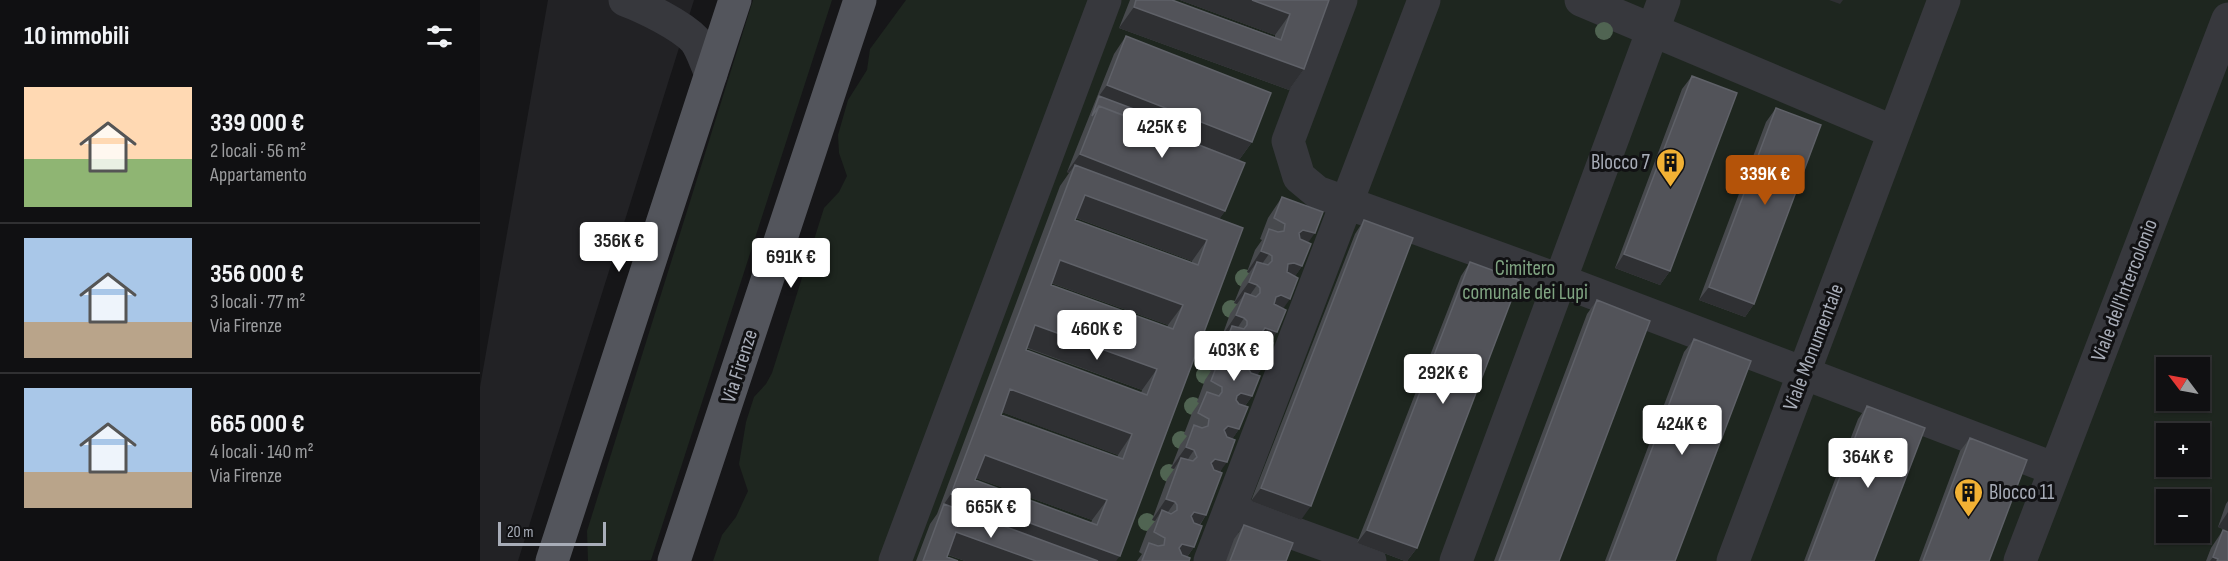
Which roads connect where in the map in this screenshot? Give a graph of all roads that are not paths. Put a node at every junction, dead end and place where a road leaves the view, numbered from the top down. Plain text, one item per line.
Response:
1 (625, 0) edge
2 (735, 0) edge
3 (860, 0) edge
4 (1105, 0) edge
5 (1341, 0) edge
6 (1424, 0) edge
7 (1581, 0) edge
8 (1664, 0) edge
9 (1944, 0) edge
10 (2228, 19) edge
11 (1652, 30) junction
12 (711, 74) junction
13 (1894, 132) junction
14 (1347, 202) junction
15 (1559, 280) junction
16 (1803, 374) junction
17 (2055, 469) junction
18 (1230, 510) junction
19 (555, 558) edge
20 (674, 561) edge
21 (895, 561) edge
22 (1210, 561) edge
23 (1370, 561) edge
24 (1456, 561) edge
25 (1732, 561) edge
26 (2020, 561) edge

1 - 12 lane
2 - 12 main road
3 - 20 main road, Via Firenze
4 - 21 lane
5 - 14 lane
6 - 14 lane
7 - 11 lane
8 - 11 lane
9 - 13 lane, Viale Monumentale
10 - 17 lane, Viale dell'Intercolonio
11 - 13 lane
11 - 15 lane
12 - 19 main road
13 - 16 lane, Viale Monumentale
14 - 15 lane
14 - 18 lane
15 - 16 lane
15 - 24 lane
16 - 17 lane
16 - 25 lane, Viale Monumentale
17 - 26 lane, Viale dell'Intercolonio
18 - 22 lane
18 - 23 lane

